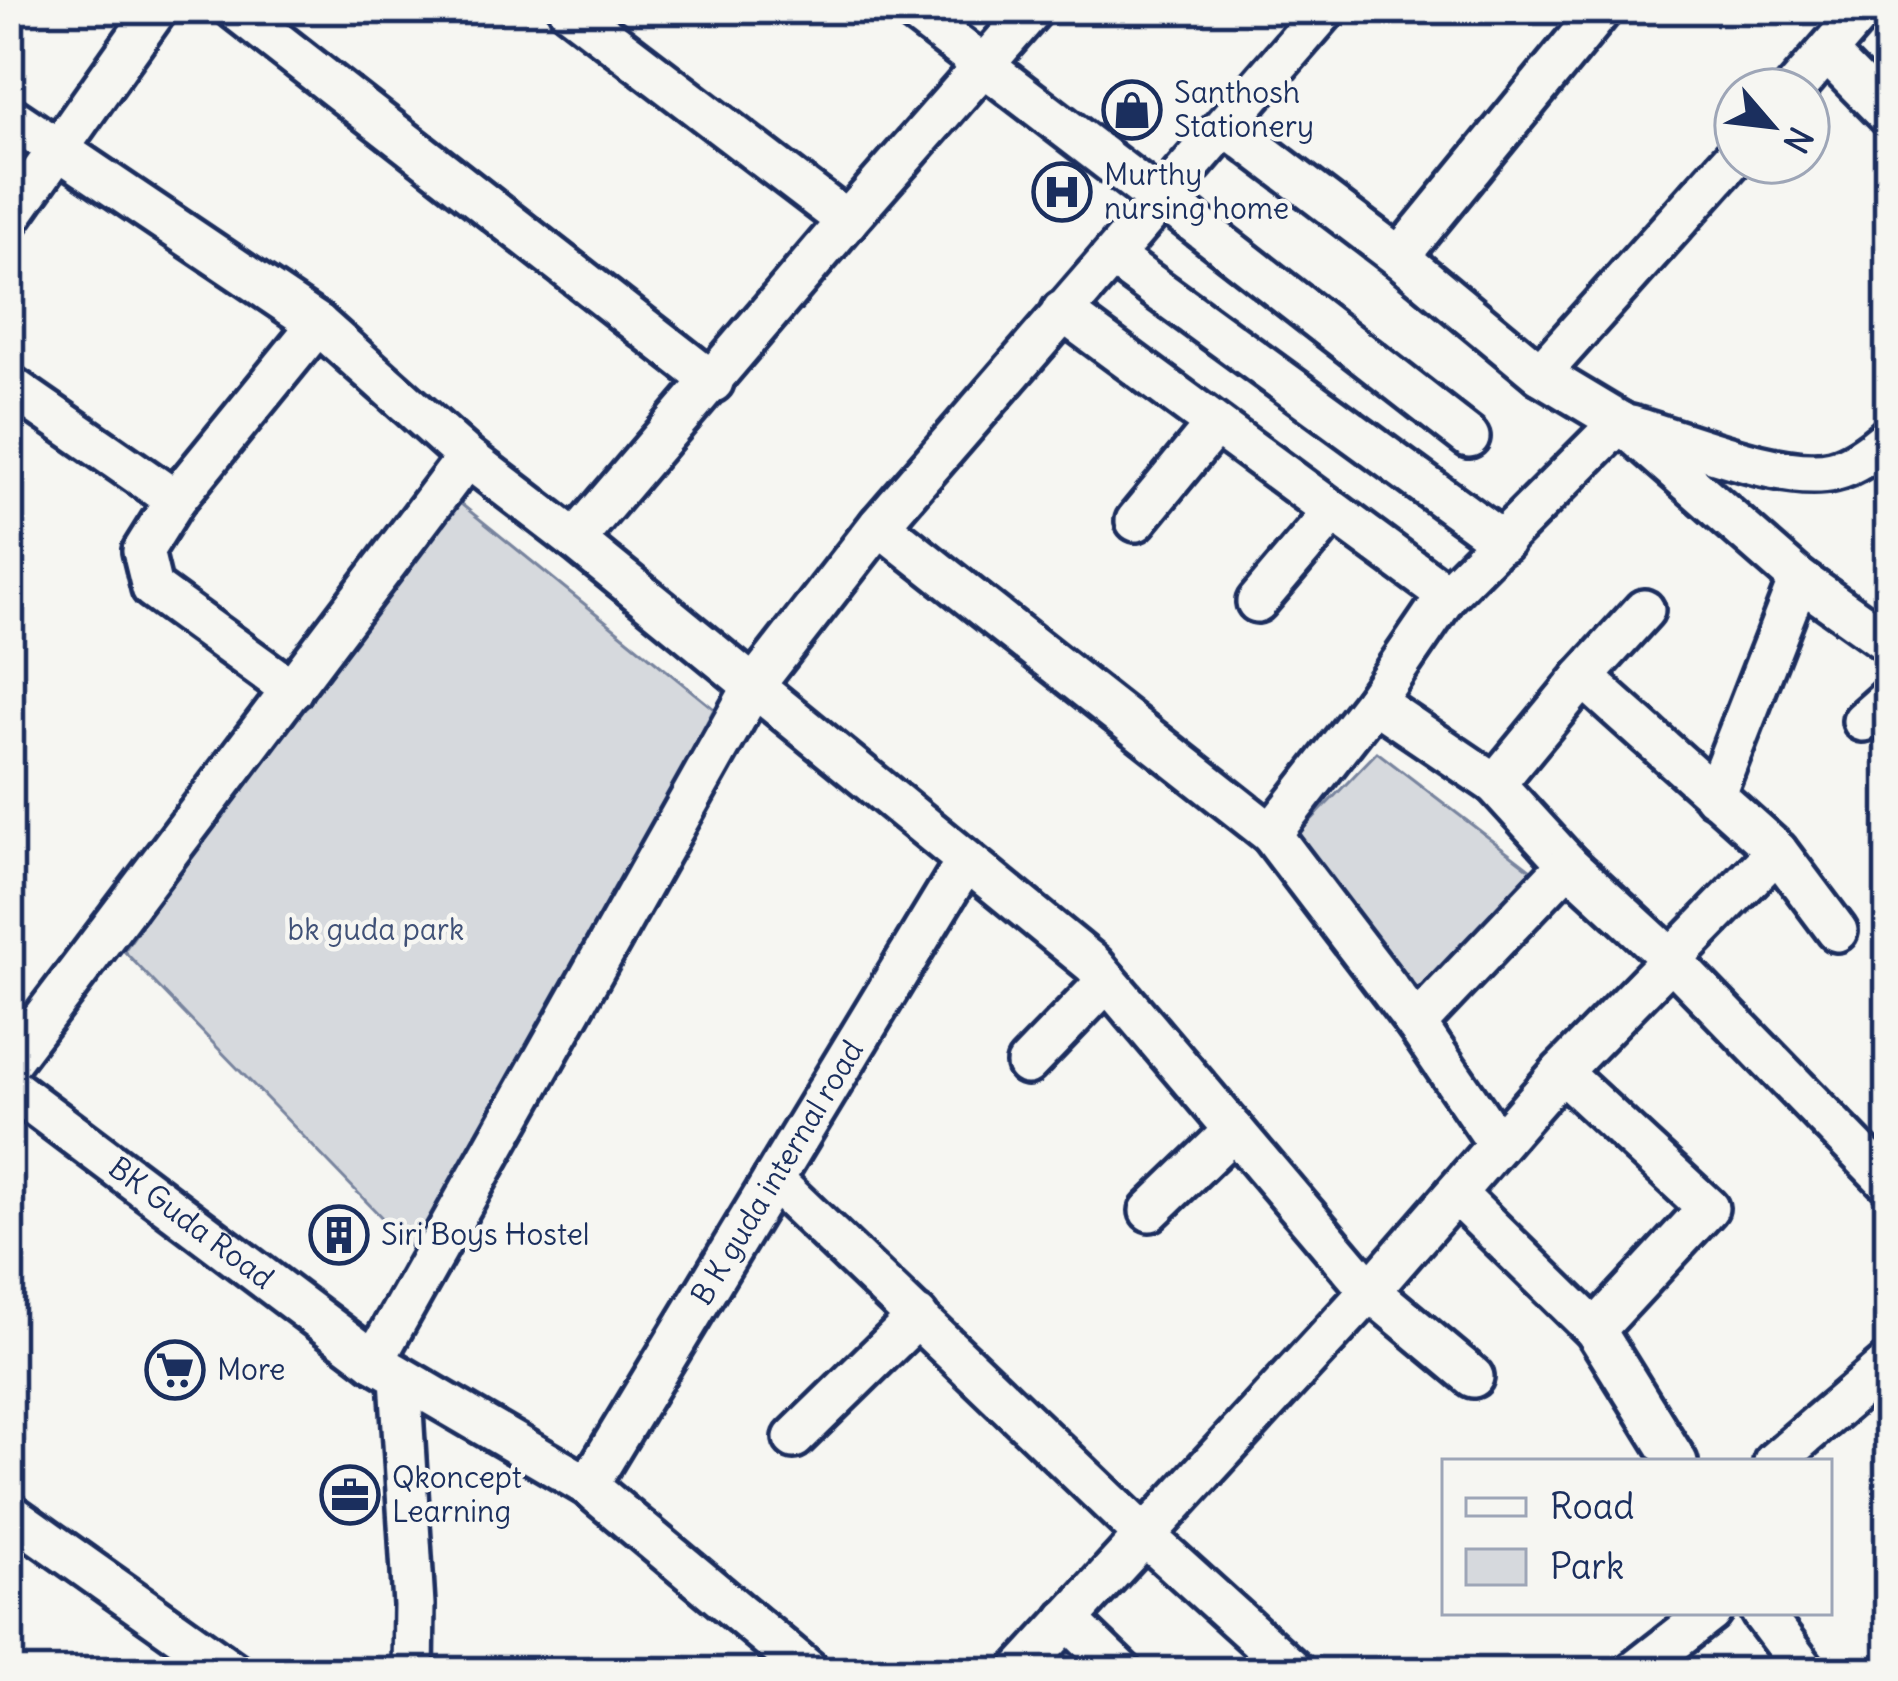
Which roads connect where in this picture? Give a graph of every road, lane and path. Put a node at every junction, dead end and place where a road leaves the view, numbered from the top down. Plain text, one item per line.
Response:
1 (158, 9) edge
2 (236, 9) edge
3 (568, 9) edge
4 (910, 9) edge
5 (1033, 9) edge
6 (1326, 9) edge
7 (1602, 9) edge
8 (1864, 9) edge
9 (1827, 53) junction
10 (1815, 66) edge
11 (983, 67) junction
12 (9, 116) edge
13 (1889, 116) edge
14 (1226, 126) junction
15 (57, 151) junction
16 (1712, 182) edge
17 (1159, 198) junction
18 (9, 219) edge
19 (847, 221) junction
20 (1113, 257) junction
21 (1400, 257) junction
22 (1062, 311) junction
23 (318, 324) junction
24 (1540, 374) junction
25 (713, 382) junction
26 (9, 385) edge
27 (1620, 422) junction
28 (1215, 424) junction
29 (1469, 437) dead end
30 (1889, 437) edge
31 (467, 458) junction
32 (175, 500) junction
33 (1333, 512) junction
34 (1136, 521) dead end
35 (879, 525) junction
36 (574, 540) junction
37 (1503, 542) junction
38 (1799, 579) junction
39 (1447, 595) junction
40 (1257, 602) dead end
41 (1644, 610) dead end
42 (1889, 643) edge
43 (1583, 677) junction
44 (753, 687) junction
45 (292, 690) junction
46 (1374, 702) junction
47 (1495, 784) junction
48 (1714, 796) junction
49 (1271, 834) junction
50 (1778, 851) junction
51 (966, 861) junction
52 (1568, 864) junction
53 (1837, 931) dead end
54 (1670, 958) junction
55 (1107, 981) junction
56 (1416, 1024) junction
57 (9, 1063) edge
58 (1027, 1064) dead end
59 (1561, 1072) junction
60 (15, 1105) edge
61 (1234, 1130) junction
62 (1498, 1144) junction
63 (1884, 1169) edge
64 (773, 1180) junction
65 (1456, 1194) junction
66 (1150, 1211) dead end
67 (1370, 1291) junction
68 (918, 1317) junction
69 (1595, 1330) junction
70 (1889, 1363) edge
71 (387, 1369) junction
72 (1473, 1377) dead end
73 (794, 1438) dead end
74 (1675, 1459) edge
75 (1777, 1459) edge
76 (587, 1486) junction
77 (9, 1514) edge
78 (1145, 1537) junction
79 (1707, 1615) edge
80 (1763, 1615) edge
81 (1067, 1619) junction
82 (233, 1672) edge
83 (413, 1672) edge
84 (810, 1672) edge
85 (1019, 1672) edge
86 (1122, 1672) edge
87 (1294, 1672) edge
88 (1634, 1672) edge
89 (1806, 1672) edge

1 - 15 street
2 - 25 street
3 - 19 street
4 - 11 street
5 - 11 street
6 - 14 street
7 - 21 street
8 - 9 street
9 - 10 street
9 - 13 street
11 - 17 street
11 - 19 street
12 - 15 street
14 - 17 street
14 - 21 street
15 - 18 street
15 - 23 street
16 - 24 street
17 - 20 street
17 - 29 street
19 - 25 street
20 - 22 street
20 - 37 street
21 - 24 street
22 - 28 street
22 - 35 street
23 - 31 street
23 - 32 street
24 - 27 street
25 - 36 street
26 - 32 street
27 - 30 street
27 - 37 street
27 - 38 street
28 - 33 street
28 - 34 street
31 - 36 street
31 - 45 street
32 - 45 street
33 - 39 street
33 - 40 street
35 - 44 street
35 - 49 street
36 - 44 street
37 - 39 street
38 - 42 street
38 - 48 street
39 - 46 street
41 - 43 street
43 - 47 street
43 - 48 street
44 - 51 street
44 - 71 street
45 - 57 street
46 - 47 street
46 - 49 street
47 - 52 street
48 - 50 street
49 - 56 street
50 - 53 street
50 - 54 street
51 - 55 street
51 - 64 street, B K guda internal road
52 - 54 street
52 - 56 street
54 - 59 street
54 - 63 street
55 - 58 street
55 - 61 street
56 - 62 street
59 - 62 street
59 - 69 street
60 - 71 street, BK Guda Road
61 - 66 street
61 - 67 street
62 - 65 street
64 - 68 street
64 - 76 street, B K guda internal road
65 - 67 street
65 - 69 street
67 - 72 street
67 - 78 street
68 - 73 street
68 - 78 street
69 - 74 street
70 - 75 street
71 - 76 street, BK Guda Road
71 - 83 street
76 - 84 street, BK Guda Road
77 - 82 street
78 - 81 street
78 - 87 street
79 - 88 street
80 - 89 street
81 - 85 street
81 - 86 street

